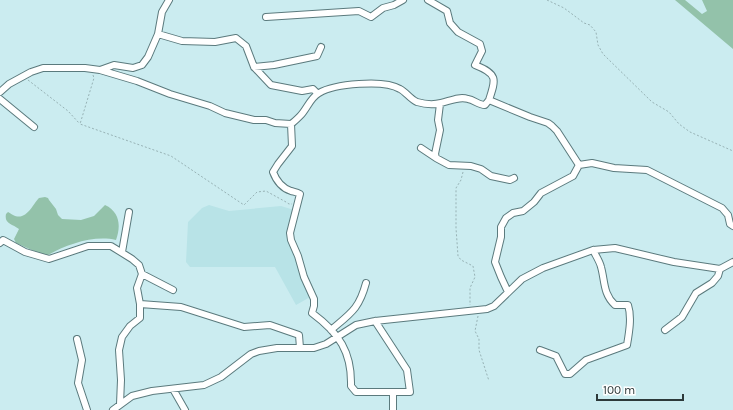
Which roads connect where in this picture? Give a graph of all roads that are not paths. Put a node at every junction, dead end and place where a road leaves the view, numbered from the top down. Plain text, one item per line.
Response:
1 (169, 0) edge
2 (402, 0) edge
3 (430, 1) edge
4 (266, 17) dead end
5 (158, 34) junction
6 (321, 47) dead end
7 (254, 67) junction
8 (100, 70) junction
9 (0, 92) edge
10 (317, 94) junction
11 (0, 99) edge
12 (489, 100) junction
13 (440, 104) junction
14 (291, 124) junction
15 (34, 127) dead end
16 (421, 148) dead end
17 (436, 158) junction
18 (579, 165) junction
19 (514, 178) dead end
20 (129, 212) dead end
21 (733, 226) edge
22 (0, 243) edge
23 (593, 250) junction
24 (122, 252) junction
25 (733, 262) edge
26 (720, 269) junction
27 (142, 274) junction
28 (366, 283) dead end
29 (173, 290) dead end
30 (508, 292) junction
31 (140, 304) junction
32 (375, 321) junction
33 (331, 330) junction
34 (665, 330) dead end
35 (338, 338) junction
36 (77, 339) dead end
37 (300, 348) junction
38 (540, 350) dead end
39 (173, 389) junction
40 (393, 392) junction
41 (120, 404) junction
42 (87, 410) edge
43 (112, 410) edge
44 (185, 410) edge
45 (393, 410) edge

1 - 5 street
2 - 4 street
3 - 12 street
5 - 7 street
5 - 8 street
6 - 7 street
7 - 10 street
8 - 9 street
8 - 14 street
10 - 13 street
10 - 14 street
11 - 15 street
12 - 13 street
12 - 18 street
13 - 17 street
14 - 33 street
16 - 17 street
17 - 19 street
18 - 21 street
18 - 30 street
20 - 24 street
22 - 24 street
23 - 26 street
23 - 30 street
23 - 38 street
24 - 27 street
25 - 26 street
26 - 34 street
27 - 29 street
27 - 31 street
28 - 33 street
30 - 32 street
31 - 37 street
31 - 41 street
32 - 35 street
32 - 40 street
33 - 35 street
35 - 37 street
35 - 40 street
36 - 42 street
37 - 39 street
39 - 41 street
39 - 44 street
40 - 45 street
41 - 43 street

